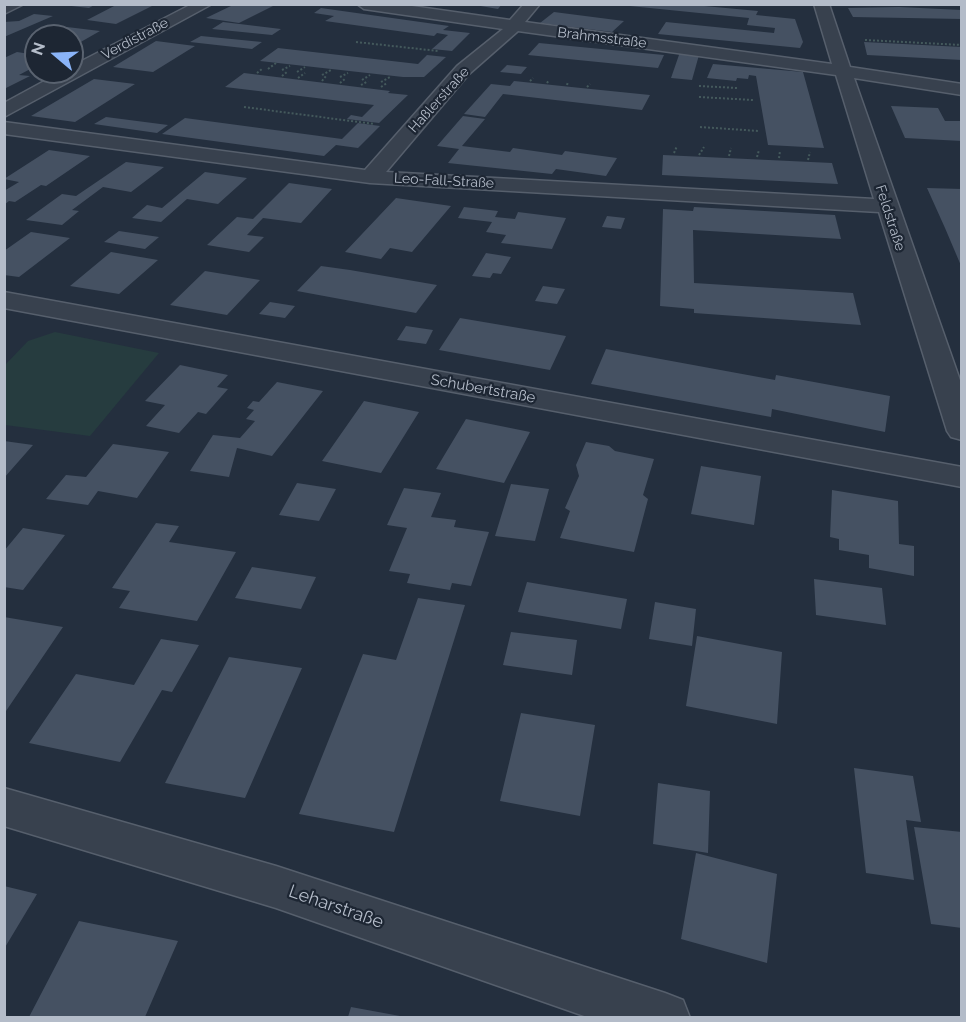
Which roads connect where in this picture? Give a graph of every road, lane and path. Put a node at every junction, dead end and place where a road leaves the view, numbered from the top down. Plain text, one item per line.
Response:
1 (17, 4) edge
2 (205, 4) edge
3 (364, 4) edge
4 (533, 4) edge
5 (821, 4) edge
6 (4, 10) edge
7 (512, 27) junction
8 (831, 38) junction
9 (356, 42) dead end
10 (962, 45) edge
11 (479, 56) junction
12 (276, 63) dead end
13 (290, 66) dead end
14 (305, 67) dead end
15 (263, 68) dead end
16 (268, 69) dead end
17 (841, 69) junction
18 (282, 70) dead end
19 (331, 70) dead end
20 (288, 71) dead end
21 (297, 72) dead end
22 (257, 73) dead end
23 (304, 73) dead end
24 (348, 73) dead end
25 (322, 75) dead end
26 (370, 75) dead end
27 (282, 76) dead end
28 (326, 76) dead end
29 (340, 77) dead end
30 (390, 77) dead end
31 (298, 78) dead end
32 (346, 78) dead end
33 (533, 78) dead end
34 (362, 80) dead end
35 (549, 80) dead end
36 (321, 81) dead end
37 (368, 81) dead end
38 (530, 81) dead end
39 (381, 82) dead end
40 (340, 83) dead end
41 (387, 83) dead end
42 (547, 83) dead end
43 (361, 85) dead end
44 (381, 87) dead end
45 (962, 90) edge
46 (699, 97) dead end
47 (753, 100) dead end
48 (244, 107) dead end
49 (4, 111) edge
50 (700, 127) dead end
51 (4, 128) edge
52 (412, 129) junction
53 (759, 130) dead end
54 (677, 146) dead end
55 (704, 147) dead end
56 (731, 148) dead end
57 (759, 150) dead end
58 (780, 151) dead end
59 (810, 152) dead end
60 (674, 153) dead end
61 (699, 155) dead end
62 (729, 156) dead end
63 (756, 157) dead end
64 (778, 158) dead end
65 (808, 160) dead end
66 (370, 177) junction
67 (885, 206) junction
68 (10, 308) edge
69 (962, 430) edge
70 (962, 477) edge
71 (4, 807) edge
72 (665, 1017) edge

1 - 6 street
2 - 49 street, Verdistraße
3 - 7 street, Brahmsstraße
4 - 7 street, Haßlerstraße
5 - 8 street, Feldstraße
7 - 11 street, Haßlerstraße
7 - 17 street, Brahmsstraße
8 - 10 path
8 - 17 street, Feldstraße
9 - 11 path
11 - 52 street, Haßlerstraße
12 - 16 path
13 - 18 path
14 - 21 path
15 - 22 path
17 - 45 street, Brahmsstraße
17 - 67 street, Feldstraße
19 - 25 path
20 - 27 path
23 - 31 path
24 - 29 path
26 - 34 path
28 - 36 path
30 - 39 path
32 - 40 path
33 - 38 path
35 - 42 path
37 - 43 path
41 - 44 path
46 - 47 path
48 - 52 path
50 - 53 path
51 - 66 street, Leo-Fall-Straße
52 - 66 street, Haßlerstraße
54 - 60 path
55 - 61 path
56 - 62 path
57 - 63 path
58 - 64 path
59 - 65 path
66 - 67 street, Leo-Fall-Straße
67 - 69 street, Feldstraße
68 - 70 street, Schubertstraße
71 - 72 street, Leharstraße

